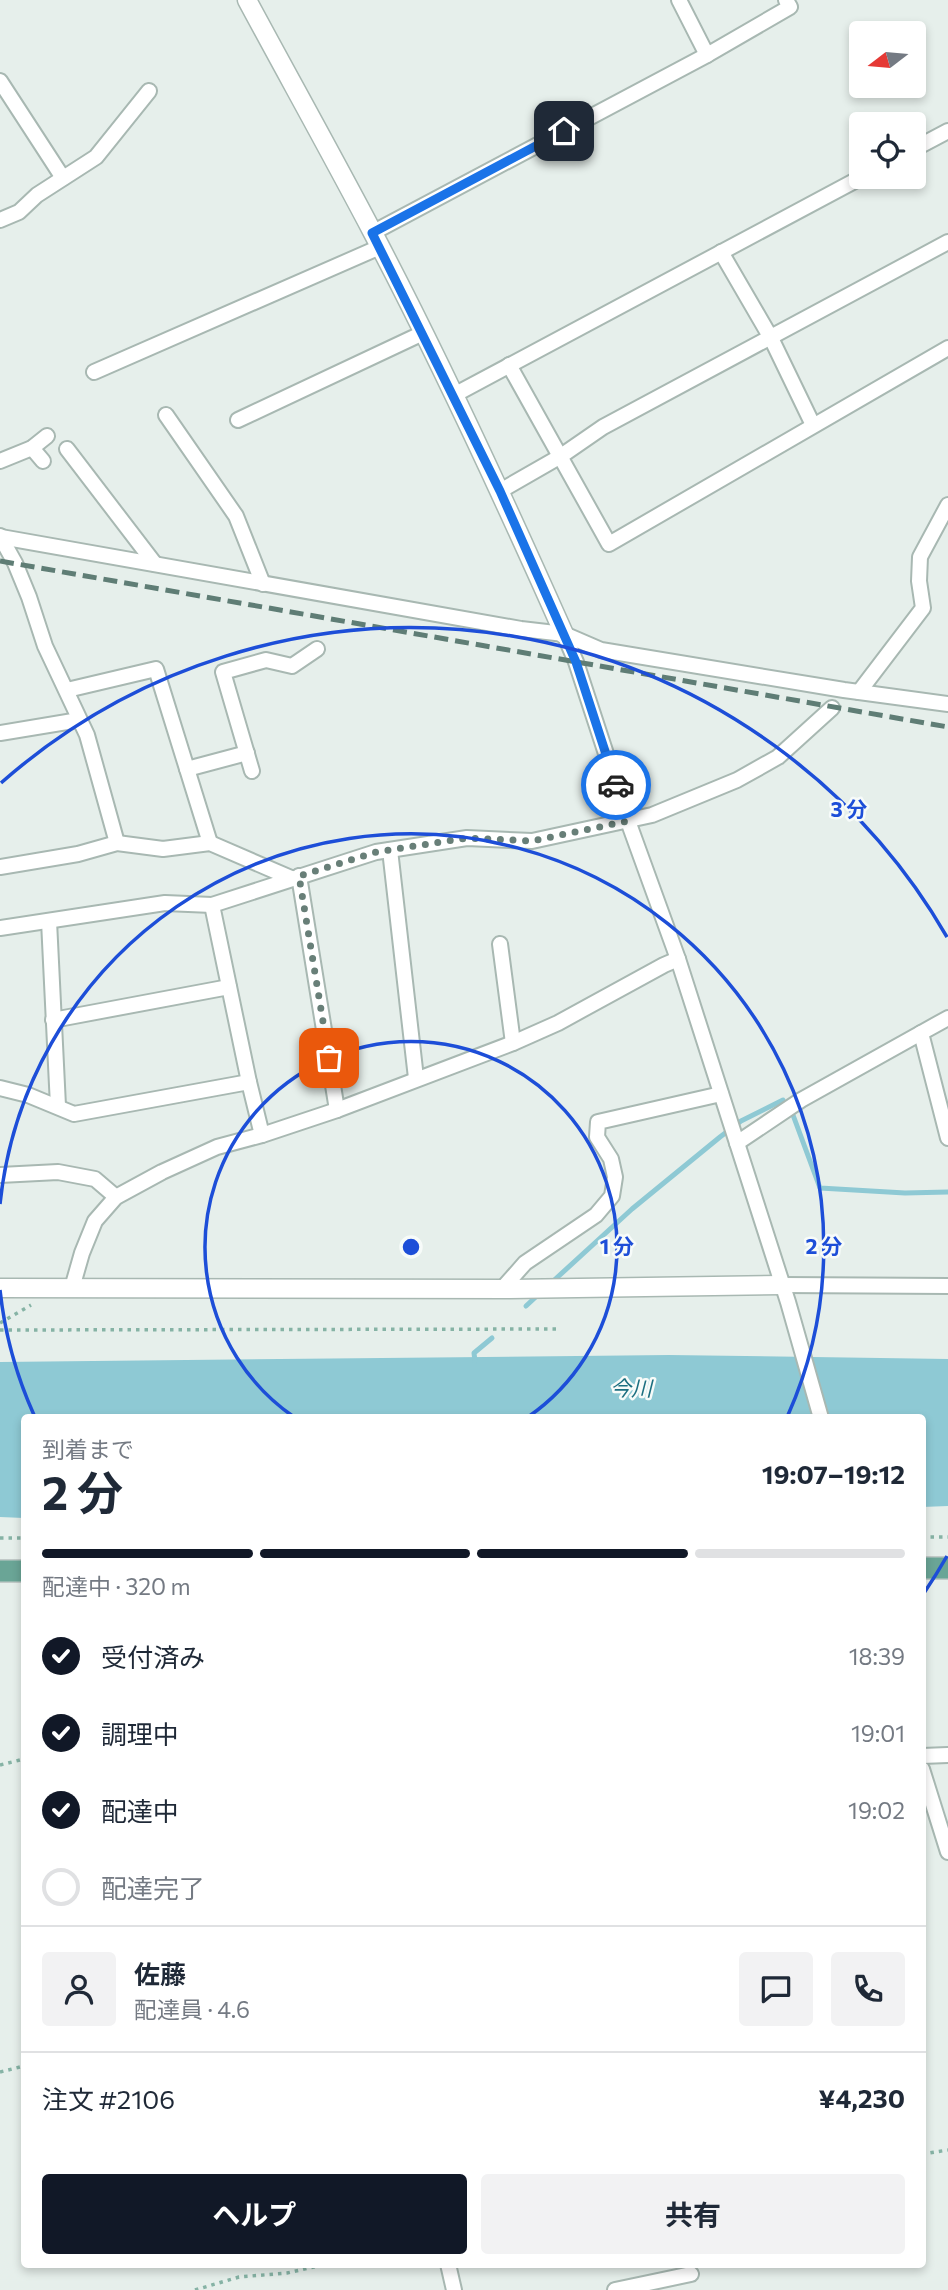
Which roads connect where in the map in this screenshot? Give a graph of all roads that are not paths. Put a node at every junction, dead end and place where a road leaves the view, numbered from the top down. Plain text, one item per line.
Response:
1 (247, 0) edge
2 (679, 0) edge
3 (786, 0) edge
4 (707, 55) junction
5 (0, 81) edge
6 (149, 91) dead end
7 (948, 131) edge
8 (926, 143) edge
9 (63, 178) junction
10 (849, 184) edge
11 (0, 220) edge
12 (376, 240) junction
13 (948, 242) edge
14 (721, 252) junction
15 (423, 333) junction
16 (771, 338) junction
17 (948, 348) edge
18 (509, 365) junction
19 (94, 372) dead end
20 (454, 395) junction
21 (166, 415) dead end
22 (238, 420) dead end
23 (813, 425) junction
24 (47, 436) dead end
25 (32, 448) junction
26 (67, 449) dead end
27 (561, 456) junction
28 (0, 461) edge
29 (43, 461) dead end
30 (500, 491) junction
31 (948, 505) edge
32 (0, 537) edge
33 (155, 565) junction
34 (263, 584) junction
35 (564, 635) junction
36 (317, 649) dead end
37 (67, 690) junction
38 (859, 692) junction
39 (948, 701) edge
40 (832, 708) dead end
41 (79, 720) junction
42 (0, 733) edge
43 (247, 753) junction
44 (187, 769) junction
45 (252, 771) dead end
46 (628, 821) junction
47 (117, 843) junction
48 (210, 844) junction
49 (390, 850) junction
50 (0, 867) edge
51 (295, 877) junction
52 (212, 905) junction
53 (49, 921) junction
54 (0, 928) edge
55 (500, 944) dead end
56 (678, 959) junction
57 (229, 987) junction
58 (53, 1020) junction
59 (948, 1020) edge
60 (921, 1033) junction
61 (513, 1043) junction
62 (416, 1078) junction
63 (249, 1082) junction
64 (0, 1088) edge
65 (721, 1094) junction
66 (58, 1106) junction
67 (337, 1110) junction
68 (262, 1135) junction
69 (948, 1138) edge
70 (736, 1141) junction
71 (0, 1175) edge
72 (116, 1197) junction
73 (948, 1286) edge
74 (0, 1288) edge
75 (72, 1288) junction
76 (506, 1289) junction
77 (785, 1294) junction
78 (820, 1414) edge
79 (926, 1568) edge
80 (948, 1568) edge
81 (0, 1571) edge
82 (21, 1571) edge
83 (948, 1755) edge
84 (926, 1756) edge
85 (926, 1782) edge
86 (948, 1852) edge
87 (449, 2268) edge
88 (691, 2274) dead end
89 (454, 2290) edge
90 (615, 2290) edge

1 - 12 street
2 - 4 street
3 - 4 street
4 - 12 street
5 - 9 street
6 - 9 street
7 - 8 street
9 - 11 street
10 - 14 street
12 - 15 street
12 - 19 street
13 - 16 street
14 - 16 street
14 - 18 street
15 - 20 street
15 - 22 street
16 - 23 street
16 - 27 street
17 - 23 street
18 - 20 street
18 - 27 street
20 - 30 street
21 - 34 street
23 - 27 street
24 - 25 street
25 - 28 street
25 - 29 street
26 - 33 street
27 - 30 street
30 - 35 street
31 - 38 street
32 - 33 street
32 - 37 street
33 - 34 street
34 - 35 street
35 - 38 street
35 - 46 street
36 - 43 street
37 - 41 street
37 - 44 street
38 - 39 street
40 - 46 street
41 - 42 street
41 - 47 street
43 - 44 street
43 - 45 street
44 - 48 street
46 - 49 street
46 - 56 street
47 - 48 street
47 - 50 street
48 - 51 street
49 - 51 street
49 - 62 street
51 - 52 street
51 - 67 street
52 - 53 street
52 - 57 street
53 - 54 street
53 - 58 street
55 - 61 street
56 - 61 street
56 - 65 street
57 - 58 street
57 - 63 street
58 - 66 street
59 - 60 street
60 - 69 street
60 - 70 street
61 - 62 street
62 - 67 street
63 - 66 street
63 - 68 street
64 - 66 street
65 - 70 street
65 - 76 street
67 - 68 street
68 - 72 street
70 - 77 street
71 - 72 street
72 - 75 street
73 - 77 street
74 - 75 street
75 - 76 street
76 - 77 street
77 - 78 street
79 - 80 main road
81 - 82 main road
83 - 84 street
85 - 86 street
87 - 89 street
88 - 90 street

